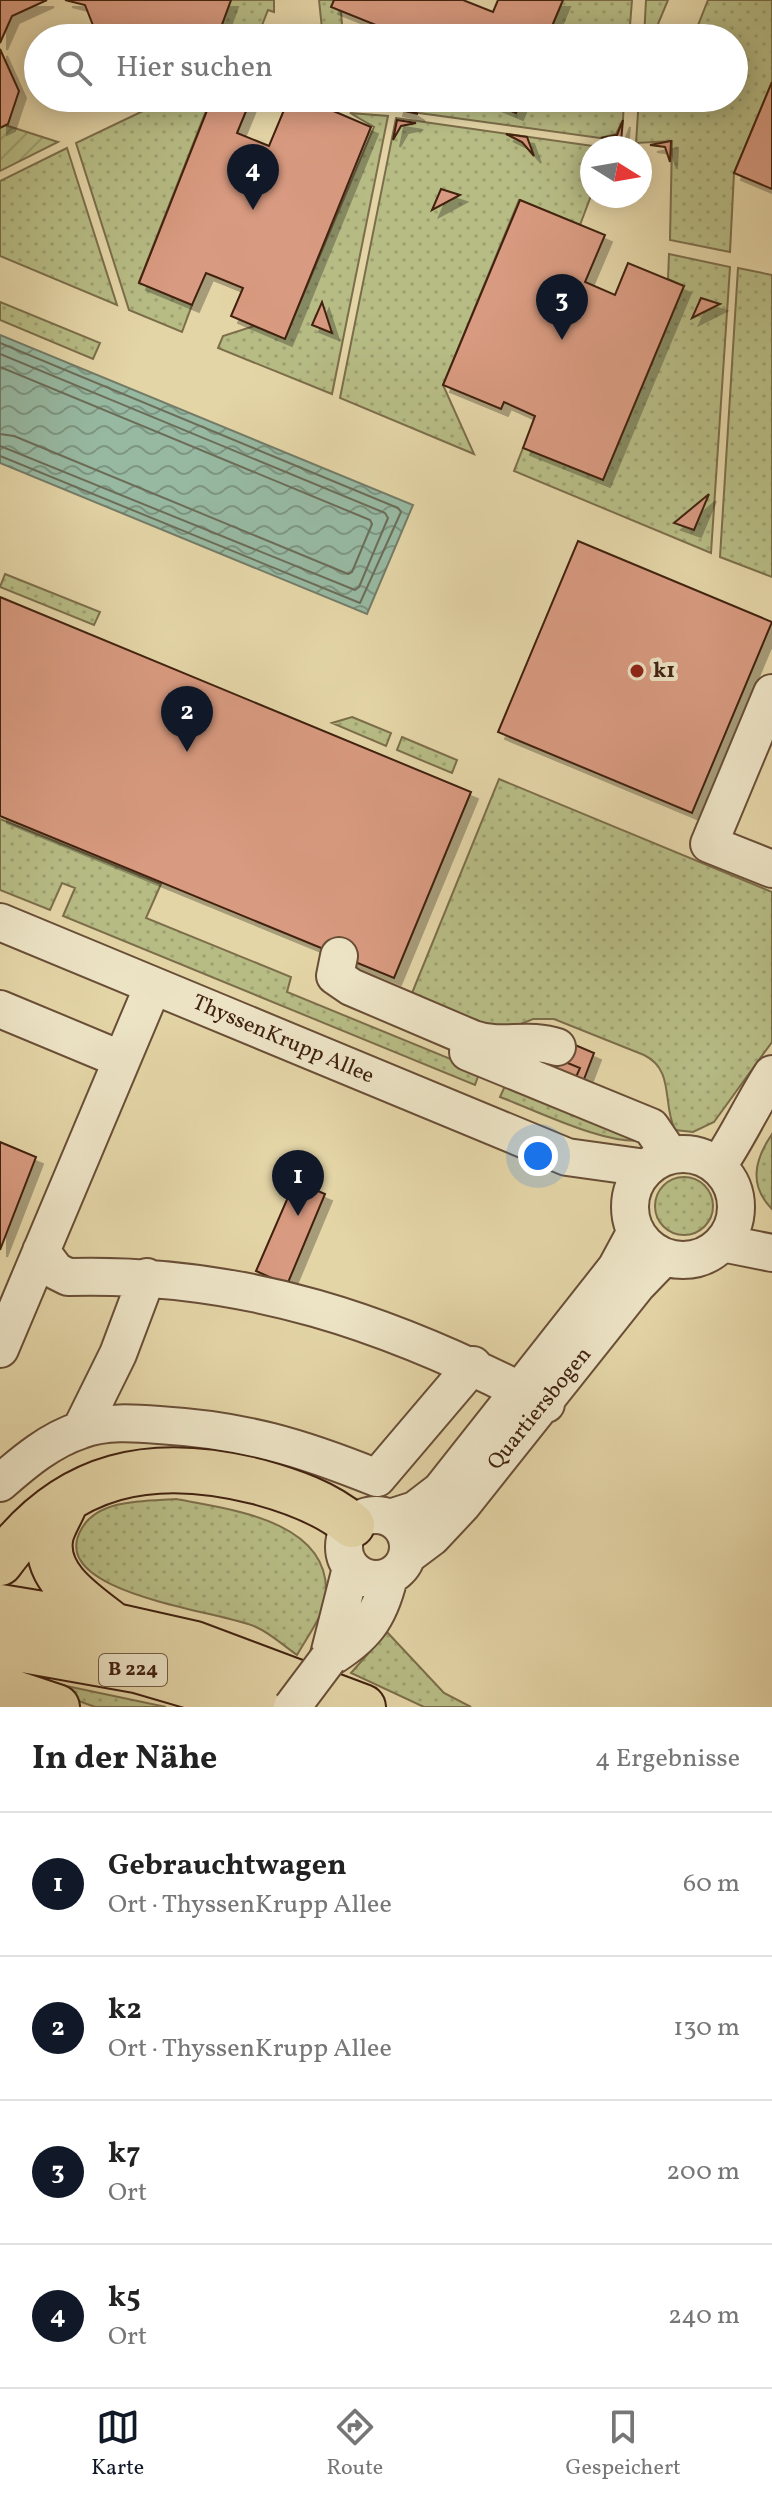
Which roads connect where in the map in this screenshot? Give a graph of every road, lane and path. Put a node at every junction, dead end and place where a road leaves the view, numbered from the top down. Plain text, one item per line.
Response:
1 (772, 693) edge
2 (772, 869) edge
3 (0, 922) edge
4 (339, 956) dead end
5 (153, 986) junction
6 (0, 1009) edge
7 (557, 1047) dead end
8 (468, 1052) dead end
9 (120, 1059) junction
10 (772, 1074) edge
11 (659, 1154) junction
12 (567, 1157) junction
13 (718, 1166) junction
14 (736, 1205) junction
15 (633, 1218) junction
16 (772, 1232) edge
17 (722, 1243) junction
18 (41, 1251) junction
19 (772, 1253) edge
20 (664, 1257) junction
21 (68, 1277) junction
22 (147, 1277) junction
23 (23, 1296) junction
24 (0, 1349) edge
25 (473, 1365) junction
26 (98, 1393) junction
27 (534, 1397) junction
28 (120, 1424) junction
29 (81, 1429) junction
30 (0, 1483) edge
31 (65, 1503) junction
32 (371, 1522) junction
33 (0, 1563) edge
34 (398, 1566) junction
35 (351, 1568) junction
36 (0, 1607) edge
37 (115, 1626) junction
38 (0, 1646) edge
39 (328, 1659) junction
40 (0, 1688) edge
41 (57, 1707) edge
42 (263, 1707) edge
43 (292, 1707) edge
44 (363, 1707) edge

1 - 2 street
3 - 5 street, ThyssenKrupp Allee
4 - 7 street
5 - 9 street
5 - 12 street, ThyssenKrupp Allee
6 - 9 street
8 - 11 street
9 - 18 street
10 - 13 street
11 - 12 street, ThyssenKrupp Allee
11 - 13 street
11 - 15 street
12 - 15 street, ThyssenKrupp Allee
13 - 14 street
14 - 16 street
14 - 17 street
15 - 20 street
15 - 27 street, Quartiersbogen
17 - 19 street
17 - 20 street
18 - 21 street
18 - 23 street
20 - 27 street, Quartiersbogen
21 - 22 street
21 - 23 street
22 - 25 street
22 - 26 street
23 - 24 street
25 - 27 street
25 - 28 street
26 - 28 street
26 - 29 street
27 - 32 street, Quartiersbogen
27 - 34 street, Quartiersbogen
28 - 29 street
29 - 30 street
31 - 32 main road
31 - 33 main road
31 - 37 main road
32 - 34 street
32 - 35 street
34 - 35 street
34 - 39 street
35 - 39 street
36 - 37 main road, B 224
37 - 44 main road, B 224
38 - 42 main road, B 224
39 - 43 street, bridge
40 - 41 main road

